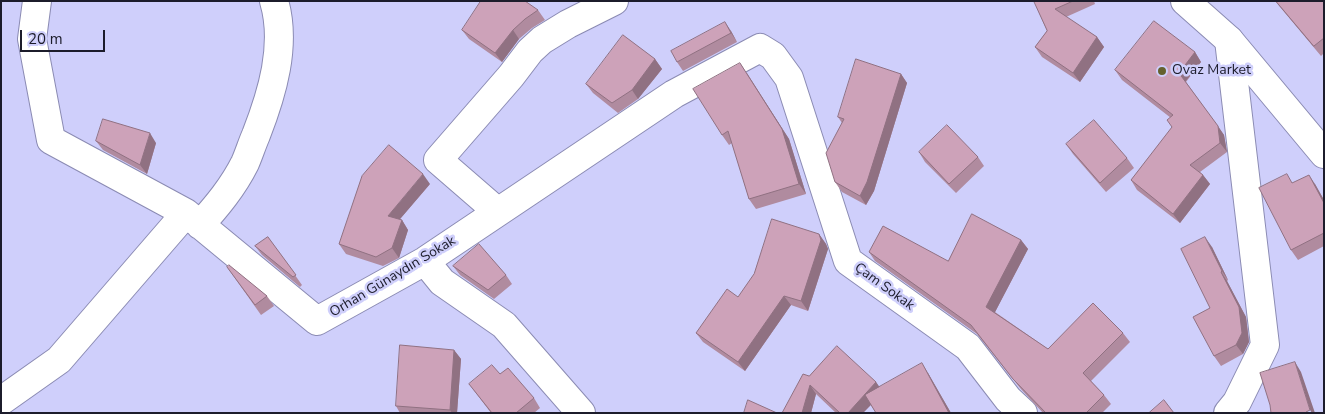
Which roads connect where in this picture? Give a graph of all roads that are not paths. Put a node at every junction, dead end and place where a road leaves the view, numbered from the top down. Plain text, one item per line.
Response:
1 (36, 1) edge
2 (274, 1) edge
3 (614, 1) edge
4 (1185, 1) edge
5 (1228, 40) junction
6 (760, 48) joint
7 (1324, 154) edge
8 (498, 212) junction
9 (193, 219) junction
10 (425, 261) junction
11 (1, 401) edge
12 (581, 413) edge
13 (1023, 413) edge
14 (1228, 413) edge

1 - 9 street, Orhan Günaydın Sokak
2 - 9 street
3 - 8 street
4 - 5 street
5 - 7 street
5 - 14 street
6 - 8 street, Orhan Günaydın Sokak
6 - 13 street, Çam Sokak
8 - 10 street, Orhan Günaydın Sokak
9 - 10 street, Orhan Günaydın Sokak
9 - 11 street
10 - 12 street

